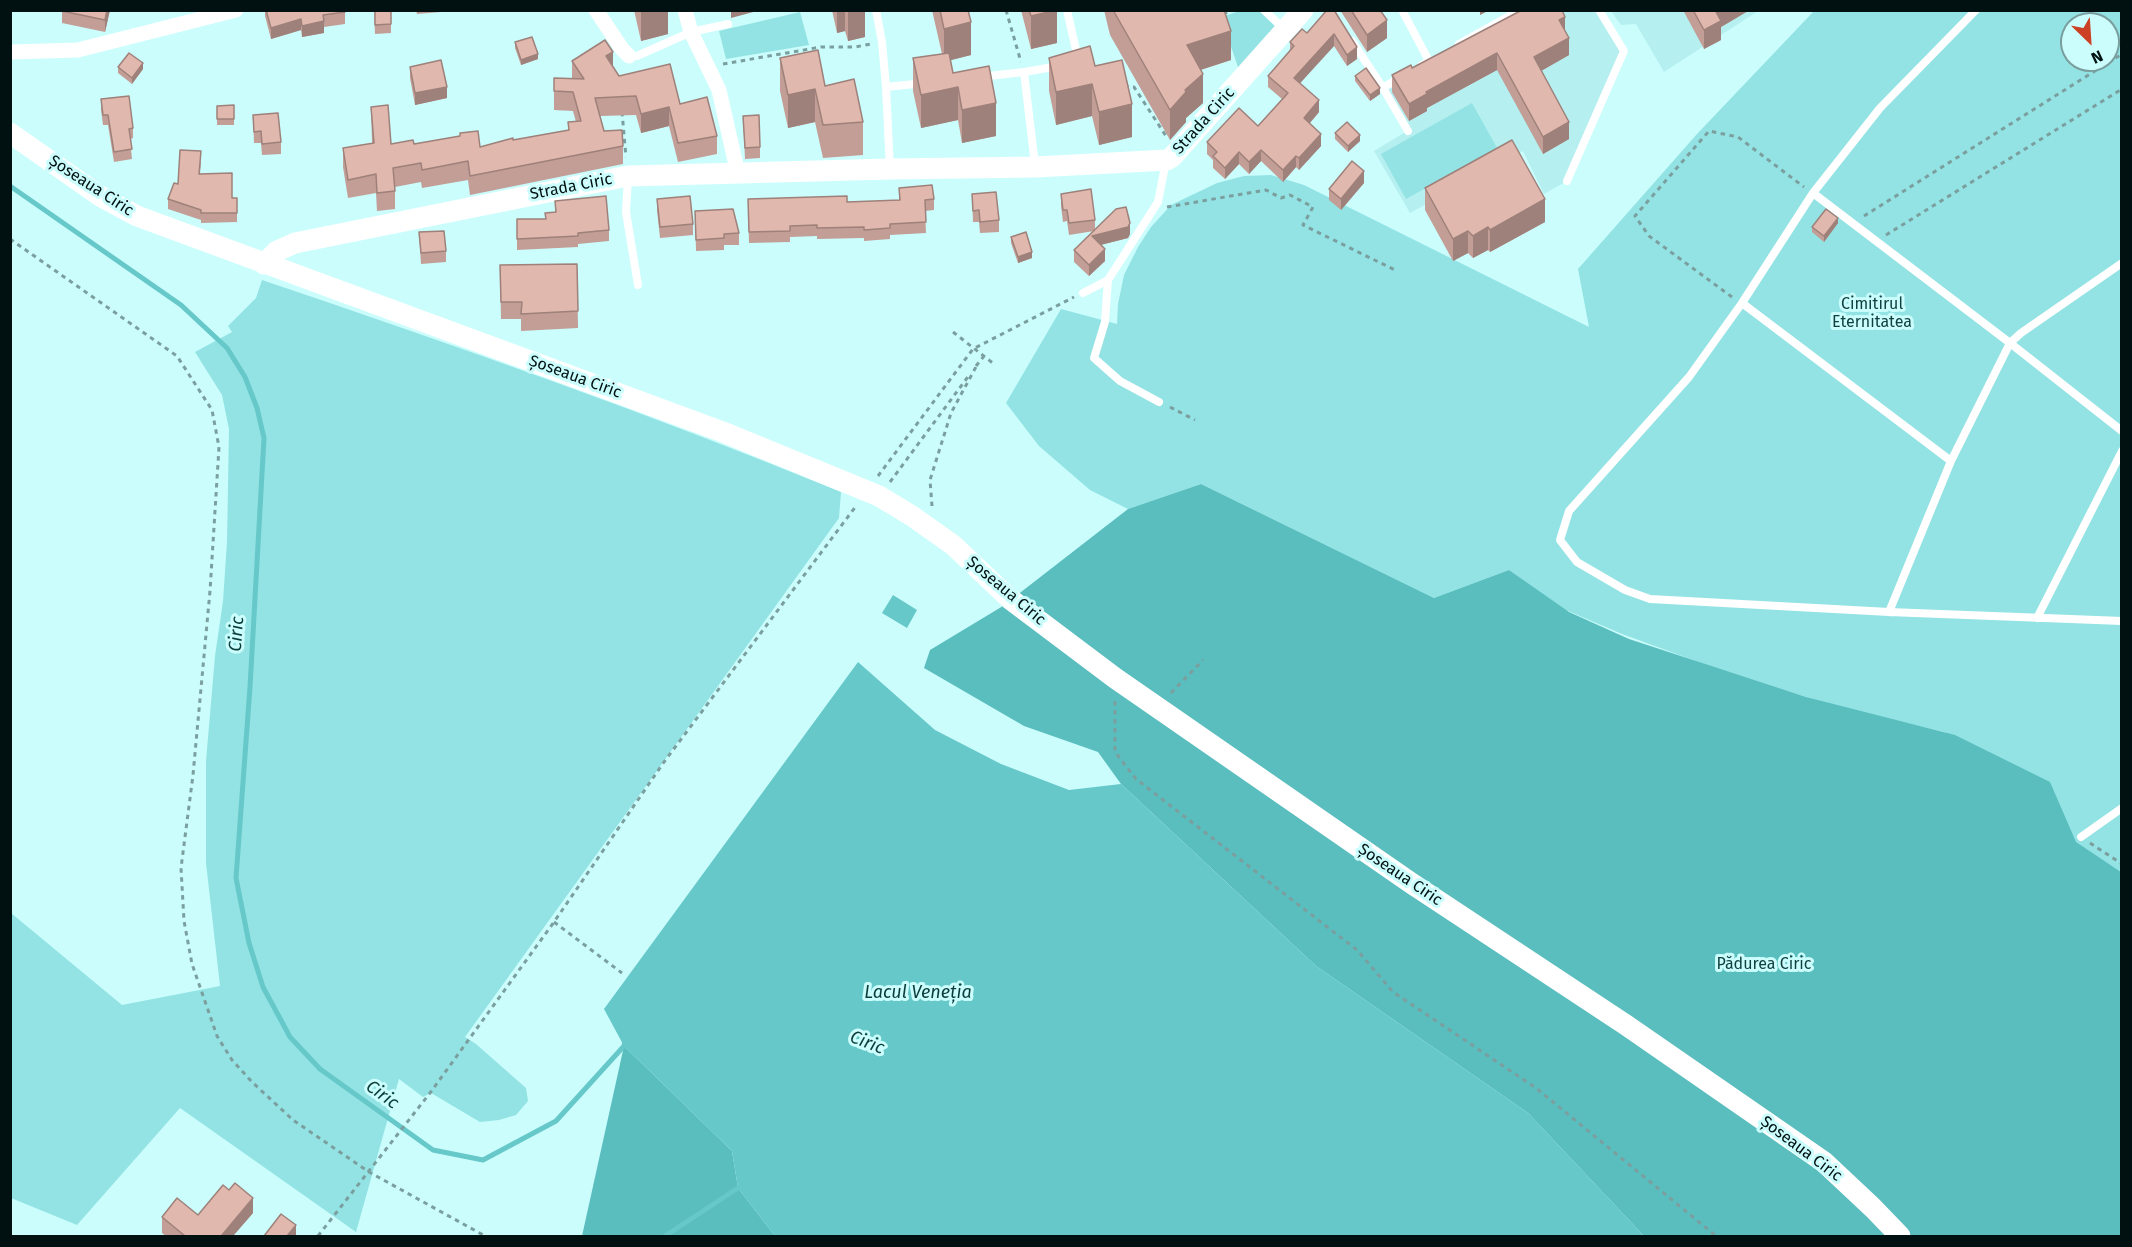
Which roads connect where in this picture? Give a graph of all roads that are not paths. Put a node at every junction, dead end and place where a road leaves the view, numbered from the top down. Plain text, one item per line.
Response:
1 (236, 10) edge
2 (597, 10) edge
3 (685, 10) edge
4 (876, 10) edge
5 (1067, 10) edge
6 (1264, 10) edge
7 (1303, 10) edge
8 (1402, 10) edge
9 (1520, 10) edge
10 (1599, 10) edge
11 (1976, 10) edge
12 (728, 24) dead end
13 (1344, 29) edge
14 (1286, 30) junction
15 (691, 32) junction
16 (1449, 49) edge
17 (10, 52) edge
18 (1439, 55) edge
19 (629, 56) joint
20 (1429, 61) junction
21 (1079, 62) junction
22 (1090, 63) edge
23 (1024, 72) junction
24 (966, 78) edge
25 (932, 82) edge
26 (886, 87) junction
27 (1383, 88) junction
28 (1408, 131) dead end
29 (10, 133) edge
30 (1172, 156) junction
31 (1036, 168) junction
32 (890, 169) junction
33 (738, 174) junction
34 (628, 176) junction
35 (1567, 181) dead end
36 (1813, 193) junction
37 (2121, 263) edge
38 (264, 264) junction
39 (1108, 280) junction
40 (638, 285) dead end
41 (1083, 293) road end
42 (1742, 303) junction
43 (2010, 343) junction
44 (1159, 402) road end
45 (2121, 431) edge
46 (2121, 451) edge
47 (1951, 461) junction
48 (1888, 612) junction
49 (2037, 618) junction
50 (2121, 621) edge
51 (2121, 808) edge
52 (2081, 837) road end
53 (1900, 1236) edge

1 - 17 street
2 - 19 street
3 - 15 street
4 - 26 lane
5 - 21 lane
6 - 14 lane
7 - 14 street, Strada Ciric
8 - 20 lane
9 - 16 lane
10 - 35 lane
11 - 36 lane
12 - 15 lane
13 - 27 lane
14 - 30 street, Strada Ciric
15 - 19 lane
15 - 33 street
18 - 20 lane
20 - 27 lane
21 - 22 lane
21 - 23 lane
23 - 24 lane
23 - 31 lane
25 - 26 lane
26 - 32 lane
27 - 28 lane
29 - 38 street, Șoseaua Ciric
30 - 31 street, Strada Ciric
30 - 39 lane
31 - 32 street, Strada Ciric
32 - 33 street, Strada Ciric
33 - 34 street, Strada Ciric
34 - 38 street, Strada Ciric
34 - 40 lane
36 - 42 lane
36 - 43 lane
37 - 43 lane
38 - 53 street, Șoseaua Ciric
39 - 41 lane
39 - 44 lane
42 - 47 lane
42 - 48 lane
43 - 45 lane
43 - 47 lane
46 - 49 lane
47 - 48 lane
48 - 49 lane
49 - 50 lane
51 - 52 lane

